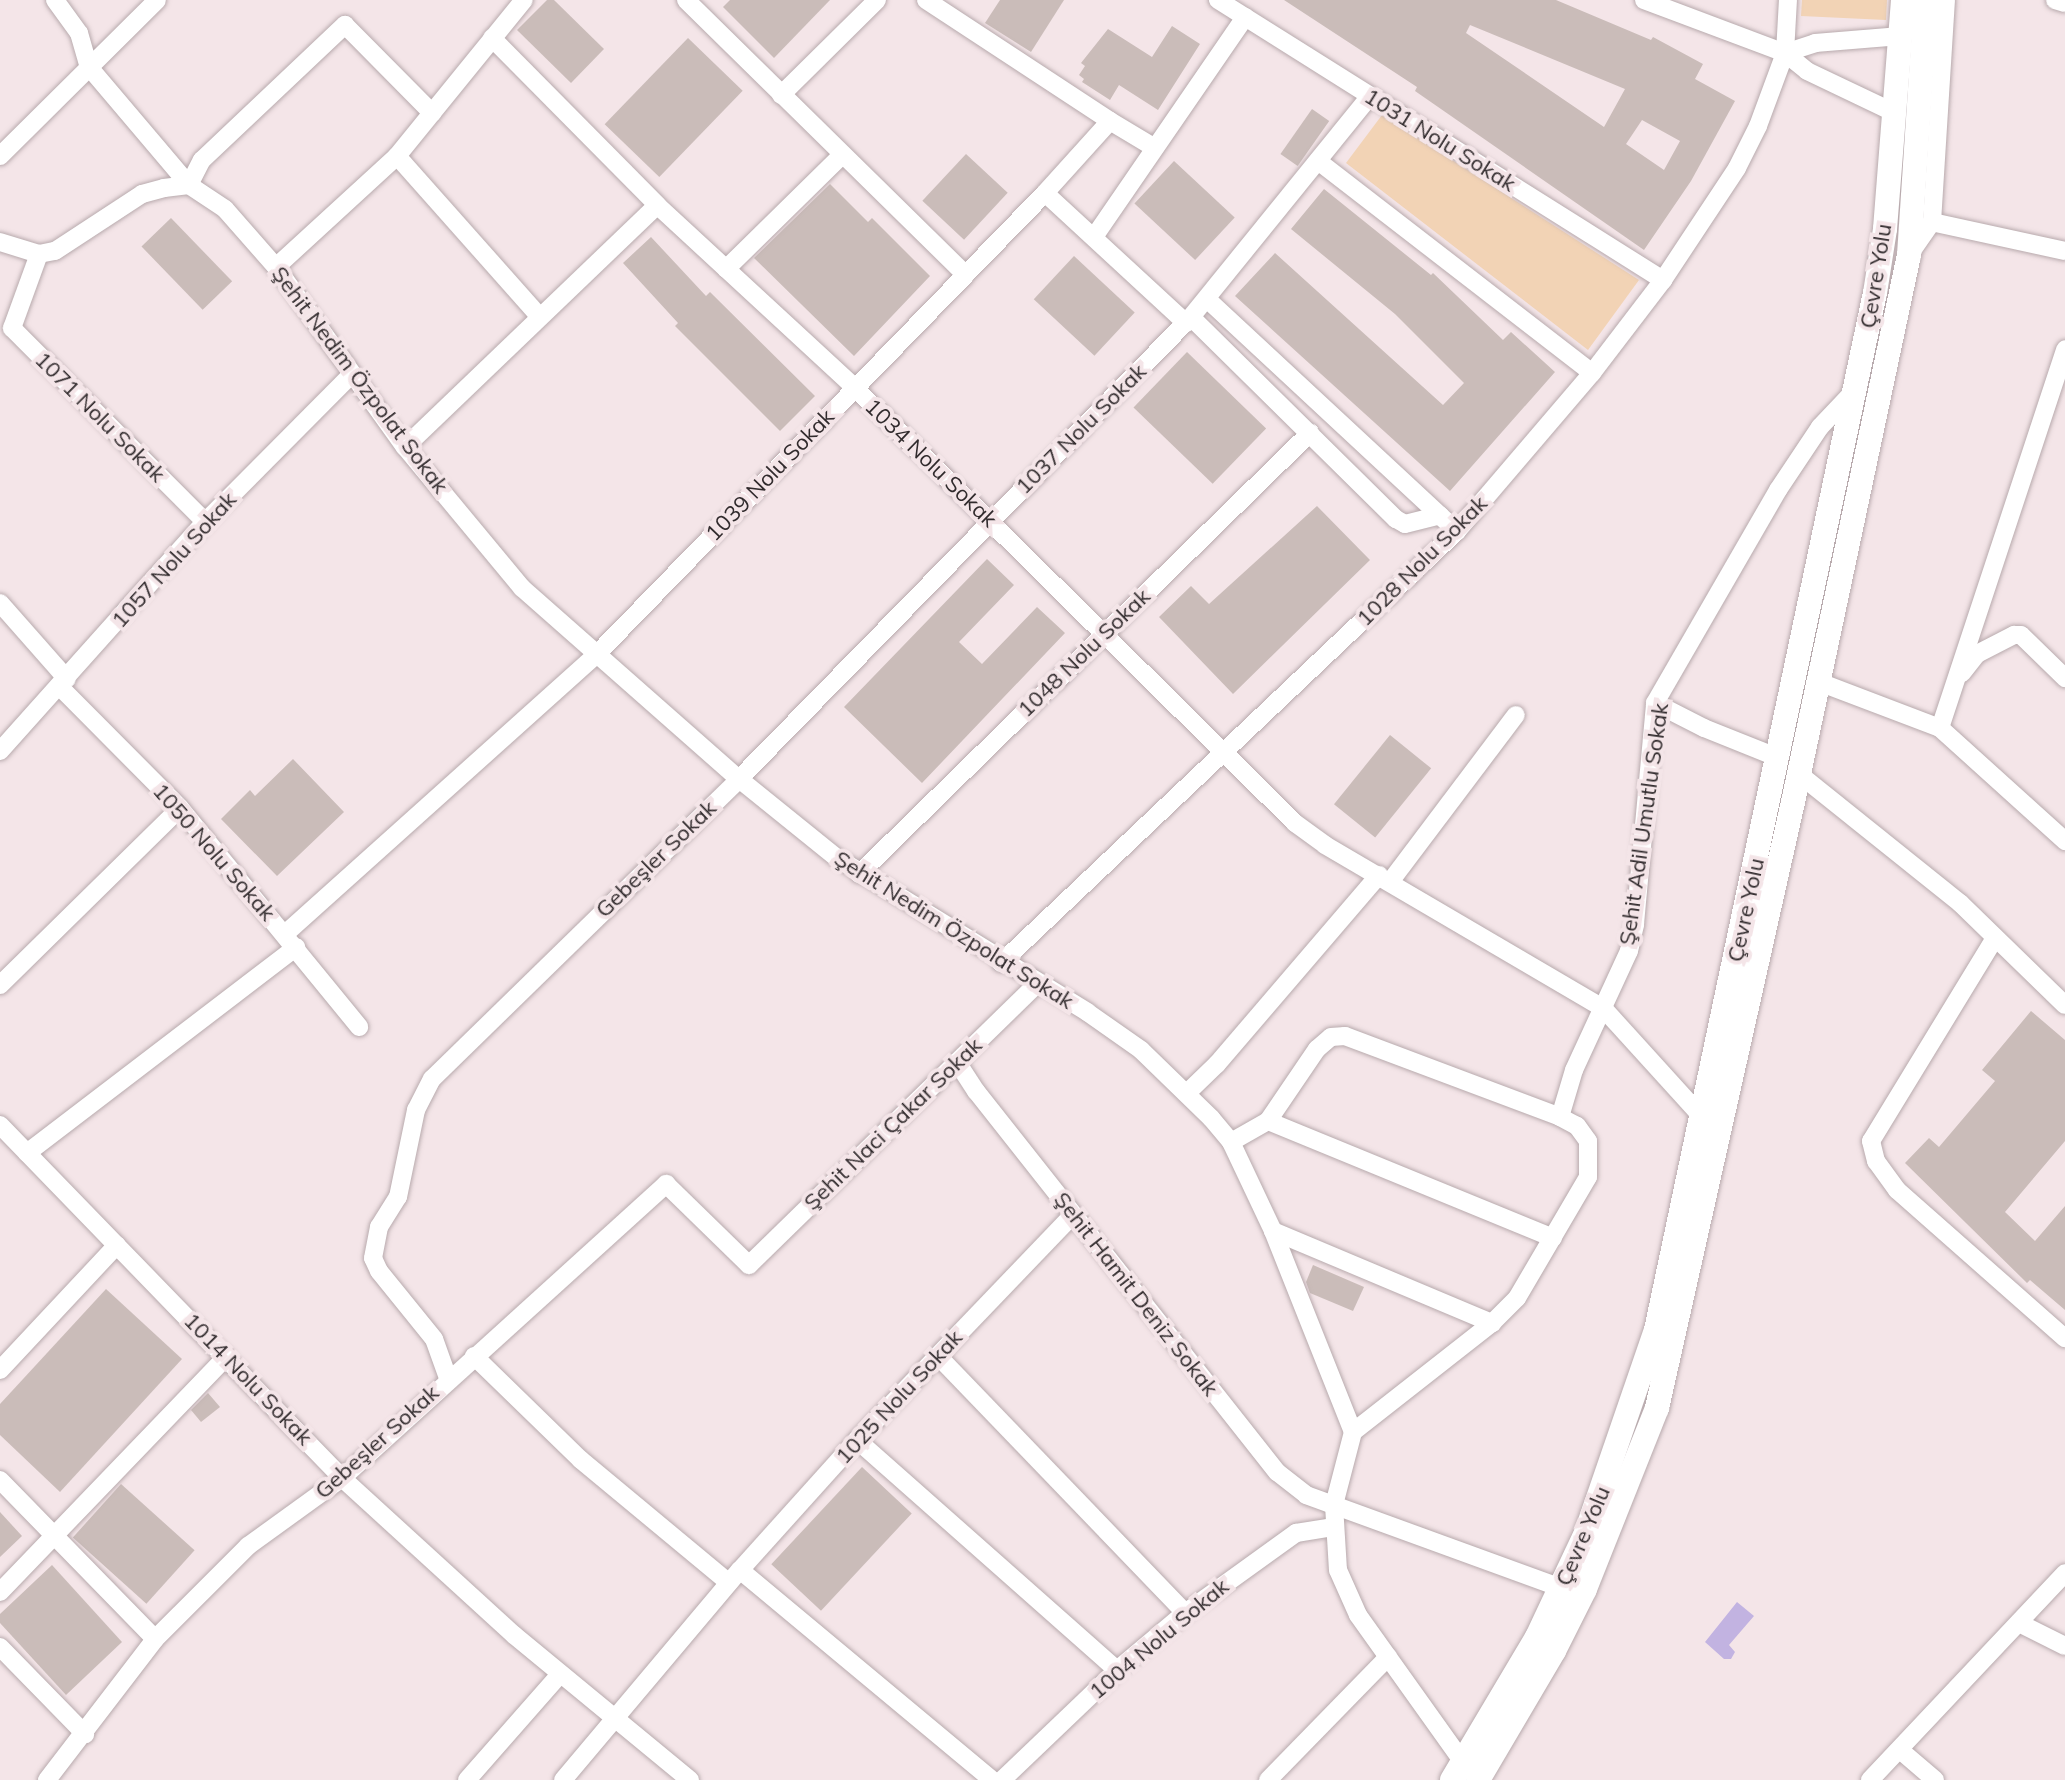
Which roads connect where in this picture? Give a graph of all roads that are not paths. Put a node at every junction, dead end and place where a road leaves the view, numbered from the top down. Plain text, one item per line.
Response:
1 (55, 0) edge
2 (157, 0) edge
3 (524, 0) edge
4 (686, 0) edge
5 (877, 0) edge
6 (926, 0) edge
7 (1218, 0) edge
8 (1644, 0) edge
9 (1788, 0) edge
10 (1903, 0) edge
11 (1926, 0) edge
12 (1946, 0) edge
13 (2055, 0) edge
14 (2065, 3) edge
15 (1245, 17) junction
16 (1901, 36) junction
17 (492, 38) junction
18 (1785, 53) junction
19 (89, 67) junction
20 (781, 95) junction
21 (1370, 96) junction
22 (1893, 112) junction
23 (432, 113) junction
24 (1110, 121) junction
25 (1155, 148) junction
26 (842, 155) junction
27 (0, 156) edge
28 (397, 156) junction
29 (1318, 161) junction
30 (189, 185) junction
31 (1045, 193) junction
32 (657, 205) junction
33 (1932, 222) junction
34 (1094, 237) junction
35 (0, 242) edge
36 (2065, 251) edge
37 (39, 254) junction
38 (1909, 255) junction
39 (276, 267) junction
40 (726, 269) junction
41 (966, 275) junction
42 (1663, 280) junction
43 (1208, 300) junction
44 (540, 317) junction
45 (1188, 320) junction
46 (12, 328) junction
47 (0, 344) edge
48 (2065, 349) edge
49 (1592, 373) junction
50 (351, 375) junction
51 (855, 388) junction
52 (1856, 389) junction
53 (1310, 433) junction
54 (405, 447) junction
55 (1440, 515) junction
56 (205, 522) junction
57 (990, 522) junction
58 (1457, 531) junction
59 (0, 603) edge
60 (1106, 632) junction
61 (597, 654) junction
62 (2065, 678) edge
63 (1819, 682) junction
64 (64, 683) junction
65 (1655, 703) junction
66 (1516, 715) dead end
67 (1940, 728) junction
68 (0, 751) edge
69 (1224, 752) junction
70 (1779, 758) junction
71 (1799, 774) junction
72 (739, 779) junction
73 (180, 808) junction
74 (2065, 841) edge
75 (859, 874) junction
76 (1384, 878) junction
77 (1995, 938) junction
78 (290, 940) junction
79 (1001, 963) junction
80 (1038, 983) junction
81 (0, 985) edge
82 (2065, 1005) edge
83 (1604, 1009) junction
84 (359, 1027) dead end
85 (957, 1062) junction
86 (1187, 1093) junction
87 (1560, 1117) junction
88 (1702, 1117) junction
89 (1268, 1121) junction
90 (0, 1125) edge
91 (1231, 1142) junction
92 (27, 1153) junction
93 (1073, 1215) junction
94 (1273, 1231) junction
95 (1553, 1238) junction
96 (117, 1245) junction
97 (1492, 1323) junction
98 (2065, 1338) edge
99 (474, 1356) junction
100 (938, 1356) junction
101 (226, 1357) junction
102 (0, 1370) edge
103 (448, 1378) junction
104 (1353, 1432) junction
105 (857, 1440) junction
106 (342, 1478) junction
107 (0, 1480) edge
108 (1334, 1505) junction
109 (1333, 1527) junction
110 (54, 1536) junction
111 (2065, 1573) edge
112 (734, 1577) junction
113 (1561, 1588) junction
114 (0, 1592) edge
115 (1185, 1613) junction
116 (2019, 1623) junction
117 (155, 1639) junction
118 (2065, 1646) edge
119 (0, 1647) edge
120 (1388, 1657) junction
121 (1117, 1670) junction
122 (560, 1674) junction
123 (613, 1719) junction
124 (85, 1734) junction
125 (1900, 1750) junction
126 (1465, 1775) edge
127 (47, 1780) edge
128 (467, 1780) edge
129 (563, 1780) edge
130 (690, 1780) edge
131 (992, 1780) edge
132 (1002, 1780) edge
133 (1268, 1780) edge
134 (1870, 1780) edge
135 (1935, 1780) edge

1 - 19 street
2 - 19 street
3 - 17 street
4 - 20 street
5 - 20 street
6 - 24 street
7 - 15 street, 1031 Nolu Sokak
8 - 18 street
9 - 18 street, 1028 Nolu Sokak
10 - 16 main road, Çevre Yolu
11 - 38 main road, Çevre Yolu
12 - 33 street
13 - 14 street
15 - 21 street, 1031 Nolu Sokak
15 - 25 street
16 - 18 street
16 - 22 main road, Çevre Yolu
17 - 23 street
17 - 32 street, 1034 Nolu Sokak
18 - 22 street
18 - 42 street, 1028 Nolu Sokak
19 - 27 street
19 - 30 street, Şehit Nedim Özpolat Sokak
20 - 26 street
21 - 29 street, 1037 Nolu Sokak
21 - 42 street, 1031 Nolu Sokak
22 - 52 main road, Çevre Yolu
23 - 28 street
23 - 30 street
24 - 25 street
24 - 31 street, 1039 Nolu Sokak
25 - 34 street
26 - 40 street
26 - 41 street
28 - 39 street
28 - 44 street
29 - 43 street, 1037 Nolu Sokak
29 - 49 street
30 - 37 street
30 - 39 street, Şehit Nedim Özpolat Sokak
31 - 34 street
31 - 41 street, 1039 Nolu Sokak
32 - 40 street, 1034 Nolu Sokak
32 - 44 street
33 - 36 street
33 - 38 street
34 - 45 street
35 - 37 street
37 - 46 street
38 - 63 main road, Çevre Yolu
39 - 50 street, Şehit Nedim Özpolat Sokak
40 - 51 street, 1034 Nolu Sokak
41 - 51 street, 1039 Nolu Sokak
42 - 49 street, 1028 Nolu Sokak
43 - 45 street, 1037 Nolu Sokak
43 - 55 street
44 - 54 street
45 - 53 street
45 - 57 street, 1037 Nolu Sokak
46 - 47 street
46 - 56 street, 1071 Nolu Sokak
48 - 67 street
49 - 58 street, 1028 Nolu Sokak
50 - 54 street, Şehit Nedim Özpolat Sokak
50 - 56 street, 1057 Nolu Sokak
51 - 57 street, 1034 Nolu Sokak
51 - 61 street, 1039 Nolu Sokak
52 - 65 street, Şehit Adil Umutlu Sokak
52 - 70 main road, Çevre Yolu
53 - 55 street
53 - 60 street, 1048 Nolu Sokak
54 - 61 street, Şehit Nedim Özpolat Sokak
55 - 58 street
56 - 64 street, 1057 Nolu Sokak
57 - 60 street, 1034 Nolu Sokak
57 - 72 street, 1037 Nolu Sokak
58 - 69 street, 1028 Nolu Sokak
59 - 64 street, 1050 Nolu Sokak
60 - 69 street, 1034 Nolu Sokak
60 - 75 street, 1048 Nolu Sokak
61 - 72 street, Şehit Nedim Özpolat Sokak
61 - 78 street, 1039 Nolu Sokak
62 - 67 street
63 - 67 street
63 - 71 main road, Çevre Yolu
64 - 68 street, 1057 Nolu Sokak
64 - 73 street, 1050 Nolu Sokak
65 - 70 street
65 - 83 street, Şehit Adil Umutlu Sokak
66 - 76 street
67 - 74 street
69 - 76 street, 1034 Nolu Sokak
69 - 79 street, 1028 Nolu Sokak
70 - 88 main road, Çevre Yolu
71 - 77 street
71 - 126 main road, Çevre Yolu
72 - 75 street, Şehit Nedim Özpolat Sokak
72 - 103 street, Gebeşler Sokak
73 - 78 street, 1050 Nolu Sokak
73 - 81 street
75 - 79 street, Şehit Nedim Özpolat Sokak
76 - 83 street, 1034 Nolu Sokak
76 - 86 street
77 - 82 street
77 - 98 street
78 - 84 street, 1050 Nolu Sokak
78 - 92 street, 1039 Nolu Sokak
79 - 80 street, Şehit Nedim Özpolat Sokak
80 - 85 street, Şehit Naci Çakar Sokak
80 - 86 street, Şehit Nedim Özpolat Sokak
83 - 87 street, Şehit Adil Umutlu Sokak
83 - 88 street, 1034 Nolu Sokak
85 - 93 street, Şehit Hamit Deniz Sokak
85 - 99 street, Şehit Naci Çakar Sokak
86 - 91 street, Şehit Nedim Özpolat Sokak
87 - 89 street
87 - 95 street
88 - 113 main road, Çevre Yolu
89 - 91 street
89 - 95 street
90 - 92 street, 1014 Nolu Sokak
91 - 94 street, Şehit Nedim Özpolat Sokak
92 - 96 street, 1014 Nolu Sokak
93 - 100 street, 1025 Nolu Sokak
93 - 108 street, Şehit Hamit Deniz Sokak
94 - 97 street
94 - 104 street, Şehit Nedim Özpolat Sokak
95 - 97 street
96 - 101 street, 1014 Nolu Sokak
96 - 102 street
97 - 104 street
99 - 103 street
99 - 112 street
100 - 105 street, 1025 Nolu Sokak
100 - 115 street
101 - 106 street, 1014 Nolu Sokak
101 - 110 street
103 - 106 street, Gebeşler Sokak
104 - 108 street
105 - 112 street, 1025 Nolu Sokak
105 - 121 street
106 - 117 street, Gebeşler Sokak
106 - 122 street, 1014 Nolu Sokak
107 - 110 street
108 - 109 street
108 - 113 street, Şehit Hamit Deniz Sokak
109 - 115 street, 1004 Nolu Sokak
109 - 120 street
110 - 114 street
110 - 117 street
111 - 116 street
112 - 123 street, 1025 Nolu Sokak
112 - 131 street
113 - 126 main road, Çevre Yolu
115 - 121 street, 1004 Nolu Sokak
116 - 118 street
116 - 125 street
117 - 124 street, Gebeşler Sokak
119 - 124 street
120 - 126 street
120 - 133 street
121 - 132 street, 1004 Nolu Sokak
122 - 123 street, 1014 Nolu Sokak
122 - 128 street
123 - 129 street, 1025 Nolu Sokak
123 - 130 street, 1014 Nolu Sokak
124 - 127 street, Gebeşler Sokak
125 - 134 street
125 - 135 street

